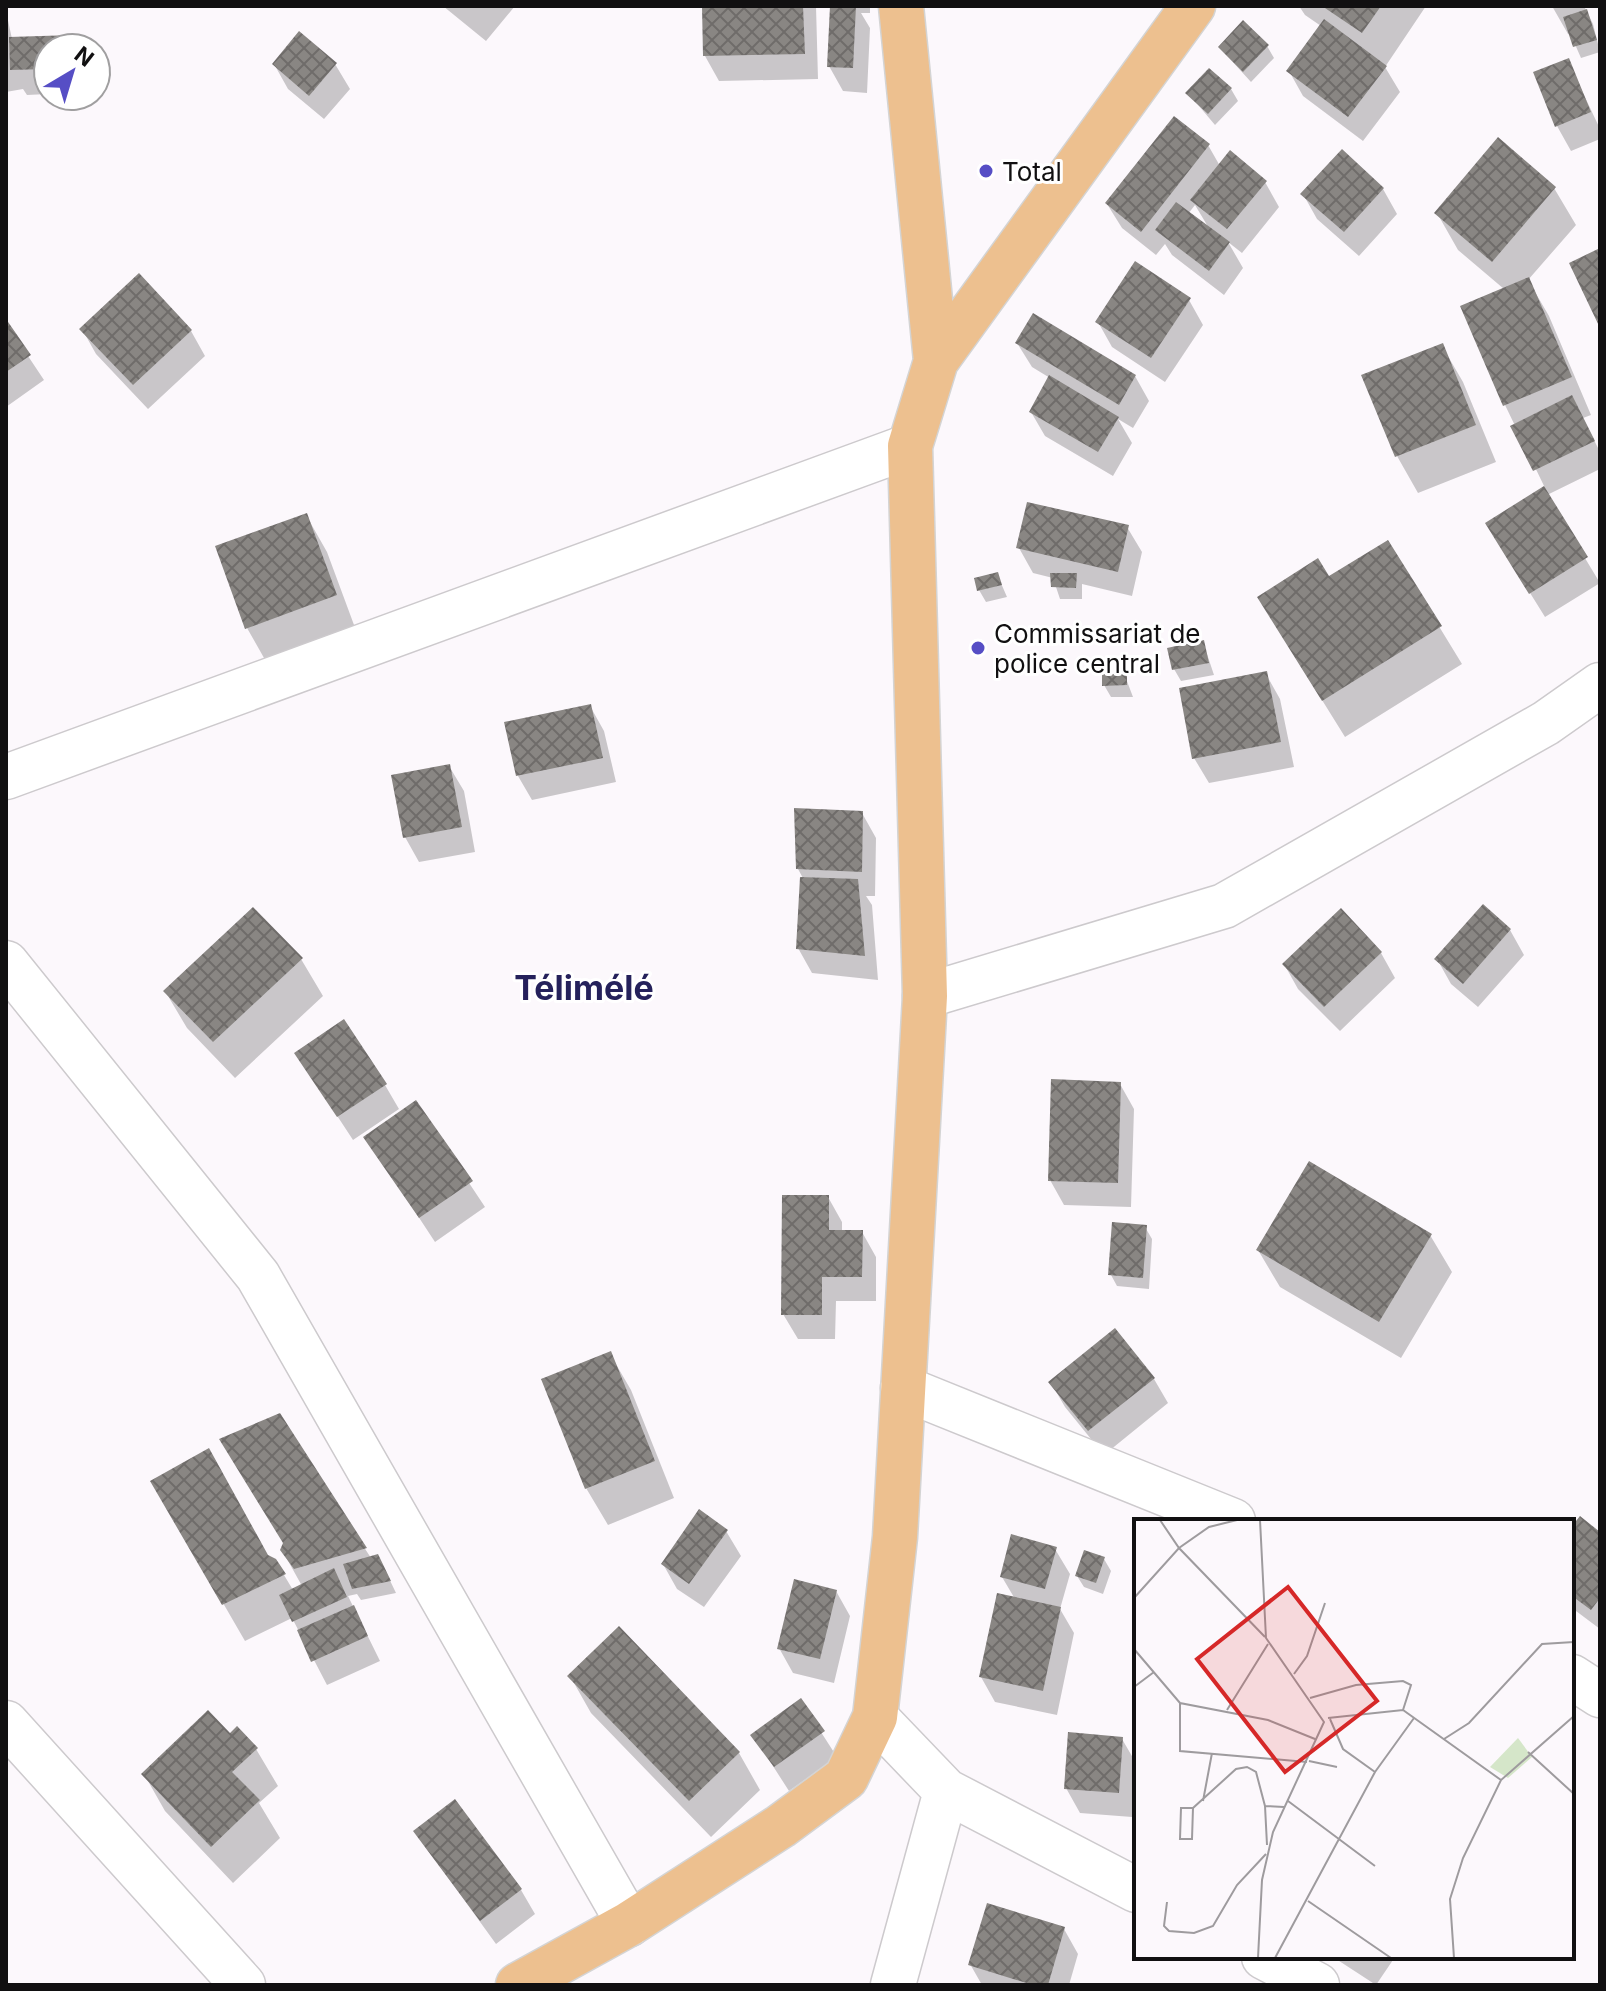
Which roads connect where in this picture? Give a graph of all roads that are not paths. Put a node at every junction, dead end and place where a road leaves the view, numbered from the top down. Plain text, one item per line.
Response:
1 (901, 6) edge
2 (1193, 6) edge
3 (936, 361) junction
4 (910, 446) junction
5 (1600, 685) edge
6 (6, 777) edge
7 (6, 963) edge
8 (925, 996) junction
9 (903, 1388) junction
10 (1228, 1519) edge
11 (1574, 1678) edge
12 (1600, 1695) edge
13 (875, 1717) junction
14 (6, 1723) edge
15 (946, 1791) junction
16 (1134, 1889) edge
17 (629, 1924) junction
18 (1268, 1959) edge
19 (243, 1985) edge
20 (518, 1985) edge
21 (893, 1985) edge
22 (1317, 1985) edge

1 - 3 main road
2 - 3 main road
3 - 4 main road
4 - 6 street
4 - 8 main road
5 - 8 street
7 - 17 street
8 - 9 main road
9 - 10 street
9 - 13 main road
11 - 12 street
13 - 15 street
13 - 17 main road
14 - 19 street
15 - 16 street
15 - 21 street
17 - 20 main road
18 - 22 street

